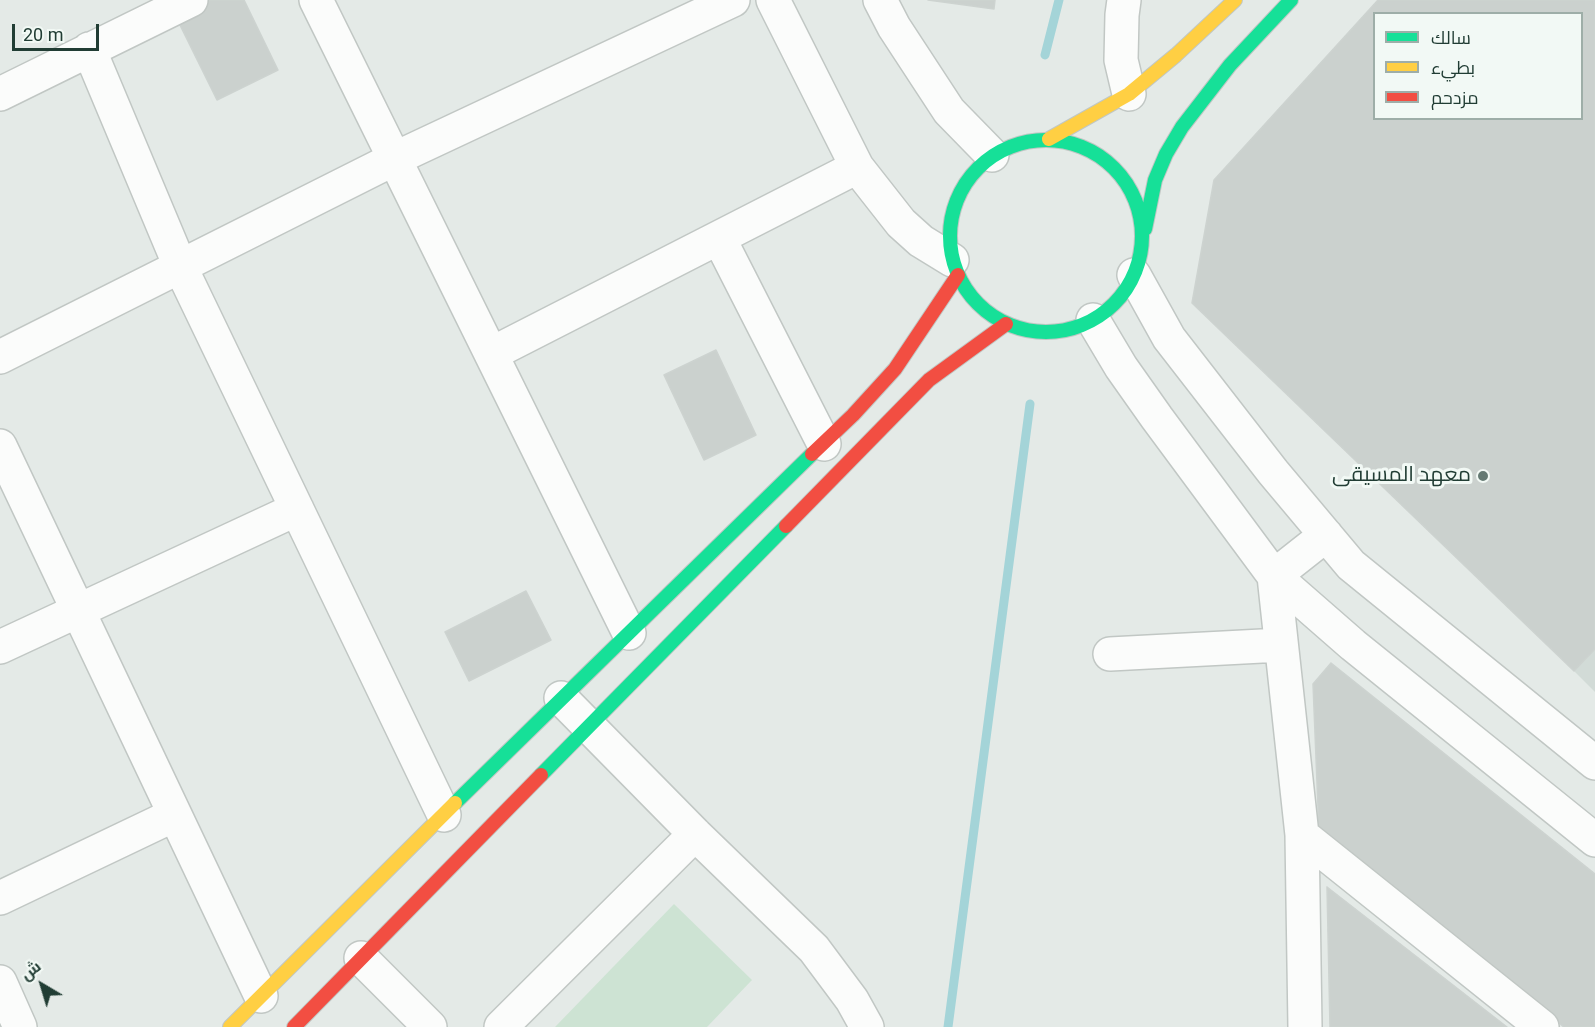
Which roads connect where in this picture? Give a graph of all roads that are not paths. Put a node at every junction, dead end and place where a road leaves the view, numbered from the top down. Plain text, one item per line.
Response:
1 (191, 0) edge
2 (316, 0) edge
3 (733, 0) edge
4 (773, 0) edge
5 (880, 0) edge
6 (1125, 0) edge
7 (1235, 0) edge
8 (1291, 0) edge
9 (89, 50) junction
10 (0, 94) edge
11 (1128, 94) junction
12 (1050, 139) junction
13 (992, 155) junction
14 (394, 159) junction
15 (857, 167) junction
16 (719, 238) junction
17 (1138, 260) junction
18 (180, 266) junction
19 (955, 268) junction
20 (1093, 320) junction
21 (1006, 324) junction
22 (491, 354) junction
23 (0, 357) edge
24 (824, 444) junction
25 (0, 446) edge
26 (297, 509) junction
27 (1326, 535) junction
28 (1274, 576) junction
29 (78, 611) junction
30 (629, 633) junction
31 (1281, 645) junction
32 (0, 647) edge
33 (1110, 654) dead end
34 (561, 698) junction
35 (588, 726) junction
36 (1595, 763) edge
37 (174, 814) junction
38 (444, 815) junction
39 (695, 834) junction
40 (1302, 836) junction
41 (1595, 840) edge
42 (0, 898) edge
43 (361, 958) junction
44 (0, 982) edge
45 (261, 996) junction
46 (20, 1027) edge
47 (230, 1027) edge
48 (294, 1027) edge
49 (430, 1027) edge
50 (501, 1027) edge
51 (867, 1027) edge
52 (1305, 1027) edge
53 (1542, 1027) edge

1 - 9 street
2 - 14 street
3 - 14 street
4 - 15 street
5 - 13 street
6 - 11 street
7 - 11 street
8 - 17 street
9 - 10 street
9 - 18 street
11 - 12 street
12 - 13 street
12 - 17 street
13 - 19 street
14 - 18 street
14 - 22 street
15 - 16 street
15 - 19 street
16 - 22 street
16 - 24 street
17 - 20 street
17 - 27 street
18 - 23 street
18 - 26 street
19 - 21 street
19 - 24 street
20 - 21 street
20 - 28 street
21 - 35 street
22 - 30 street
24 - 30 street
25 - 29 street
26 - 29 street
26 - 38 street
27 - 28 street
27 - 36 street
28 - 31 street
28 - 41 street
29 - 32 street
29 - 37 street
30 - 34 street
31 - 33 street
31 - 40 street
34 - 35 street
34 - 38 street
35 - 39 street
35 - 43 street
37 - 42 street
37 - 45 street
38 - 45 street
39 - 50 street
39 - 51 street
40 - 52 street
40 - 53 street
43 - 48 street
43 - 49 street
44 - 46 street
45 - 47 street

